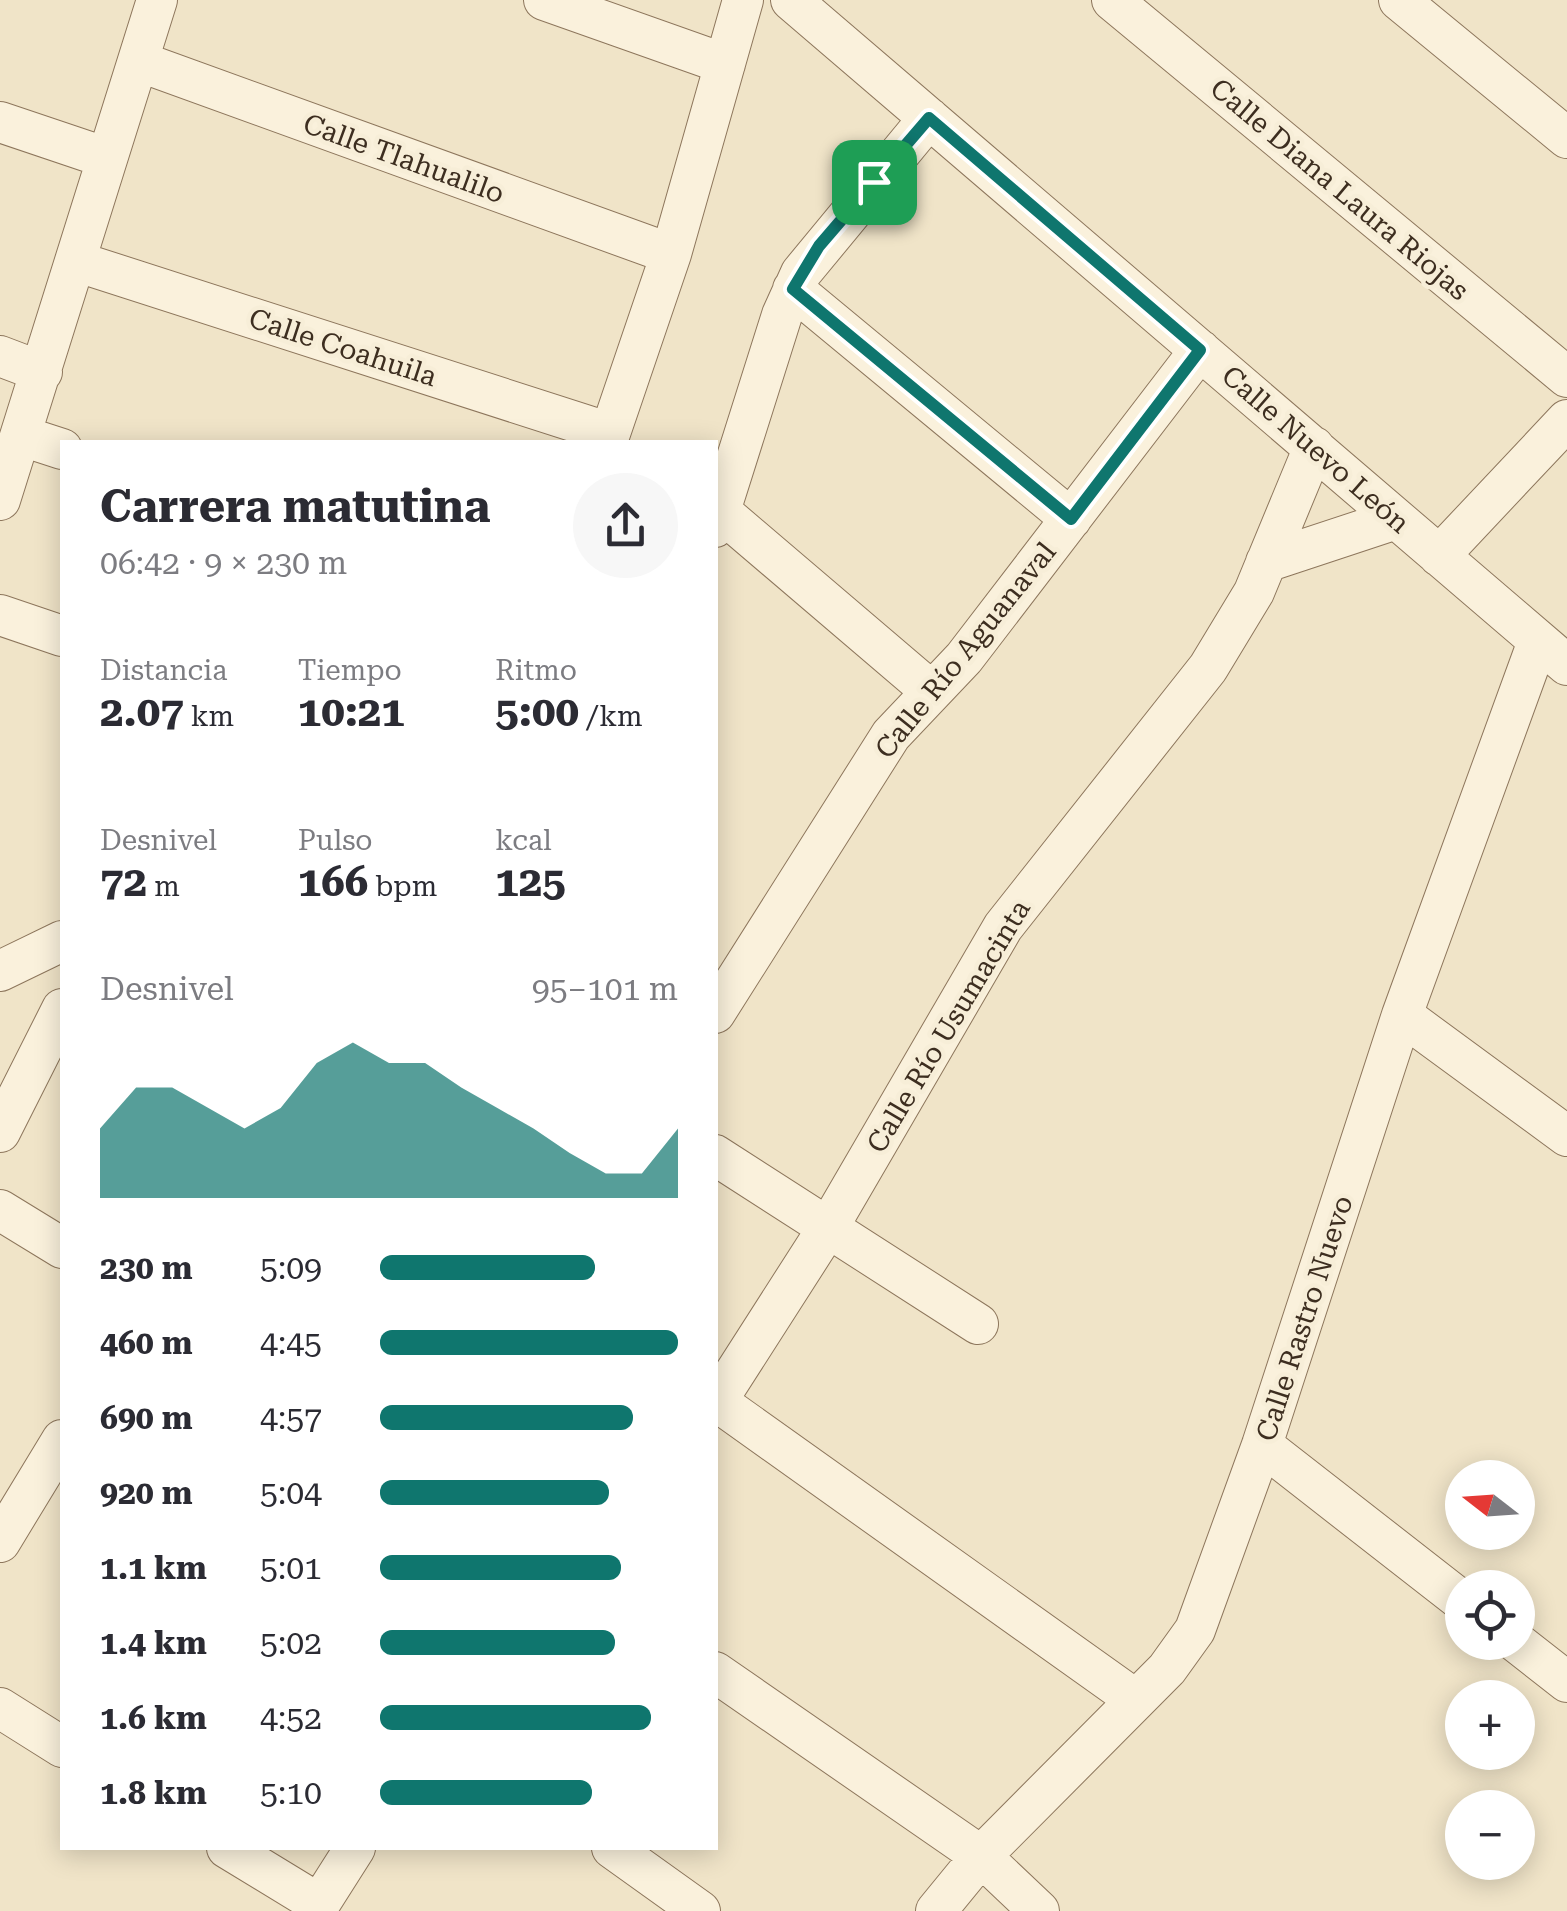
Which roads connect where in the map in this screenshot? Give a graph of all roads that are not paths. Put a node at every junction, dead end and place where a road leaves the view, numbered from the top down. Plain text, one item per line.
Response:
1 (157, 0) edge
2 (544, 0) edge
3 (743, 0) edge
4 (791, 0) edge
5 (1112, 0) edge
6 (1399, 0) edge
7 (138, 61) junction
8 (726, 64) junction
9 (929, 118) junction
10 (0, 122) edge
11 (1567, 138) edge
12 (107, 158) junction
13 (670, 254) junction
14 (75, 261) junction
15 (793, 289) junction
16 (1200, 350) junction
17 (0, 356) edge
18 (42, 372) junction
19 (1567, 377) edge
20 (1567, 420) edge
21 (22, 436) junction
22 (609, 438) edge
23 (1314, 447) junction
24 (60, 448) edge
25 (0, 500) edge
26 (718, 519) edge
27 (1071, 519) junction
28 (1396, 519) junction
29 (1440, 556) junction
30 (1266, 562) junction
31 (0, 615) edge
32 (60, 635) edge
33 (1552, 654) edge
34 (931, 692) junction
35 (60, 942) edge
36 (0, 971) edge
37 (718, 1008) edge
38 (60, 1012) edge
39 (1402, 1015) junction
40 (0, 1132) edge
41 (1567, 1136) edge
42 (718, 1157) edge
43 (0, 1210) edge
44 (829, 1226) junction
45 (60, 1247) edge
46 (978, 1324) dead end
47 (718, 1399) edge
48 (718, 1403) edge
49 (1262, 1445) junction
50 (60, 1448) edge
51 (49, 1492) edge
52 (0, 1542) edge
53 (1445, 1587) edge
54 (1535, 1657) edge
55 (718, 1674) edge
56 (1567, 1682) edge
57 (1136, 1700) junction
58 (0, 1708) edge
59 (60, 1745) edge
60 (230, 1850) edge
61 (354, 1850) edge
62 (615, 1850) edge
63 (981, 1856) junction
64 (317, 1908) edge
65 (700, 1911) edge
66 (936, 1911) edge
67 (1039, 1911) edge

1 - 7 street
2 - 8 street
3 - 8 street
4 - 9 street, Calle Nuevo León
5 - 19 street, Calle Diana Laura Riojas
6 - 11 street
7 - 12 street
7 - 13 street, Calle Tlahualilo
8 - 13 street
9 - 15 street
9 - 16 street, Calle Nuevo León
10 - 12 street
12 - 14 street
13 - 22 street
14 - 18 street
14 - 22 street, Calle Coahuila
15 - 26 street
15 - 27 street
16 - 23 street, Calle Nuevo León
16 - 27 street, Calle Río Aguanaval
17 - 18 street
18 - 21 street
20 - 29 street
21 - 24 street
21 - 25 street
23 - 28 street, Calle Nuevo León
23 - 30 street, Calle Río Usumacinta
26 - 34 street
27 - 34 street, Calle Río Aguanaval
28 - 29 street, Calle Nuevo León
28 - 30 street
29 - 33 street, Calle Nuevo León
30 - 44 street, Calle Río Usumacinta
31 - 32 street
33 - 39 street, Calle Rastro Nuevo
34 - 37 street, Calle Río Aguanaval
35 - 36 street
38 - 40 street
39 - 41 street
39 - 49 street, Calle Rastro Nuevo
42 - 44 street
43 - 45 street
44 - 46 street
44 - 47 street, Calle Río Usumacinta
48 - 57 street
49 - 53 street
49 - 57 street, Calle Rastro Nuevo
50 - 51 street
51 - 52 street
54 - 56 street
55 - 63 street
57 - 63 street, Calle Rastro Nuevo
58 - 59 street
60 - 64 street
61 - 64 street
62 - 65 street
63 - 66 street, Calle Rastro Nuevo
63 - 67 street

